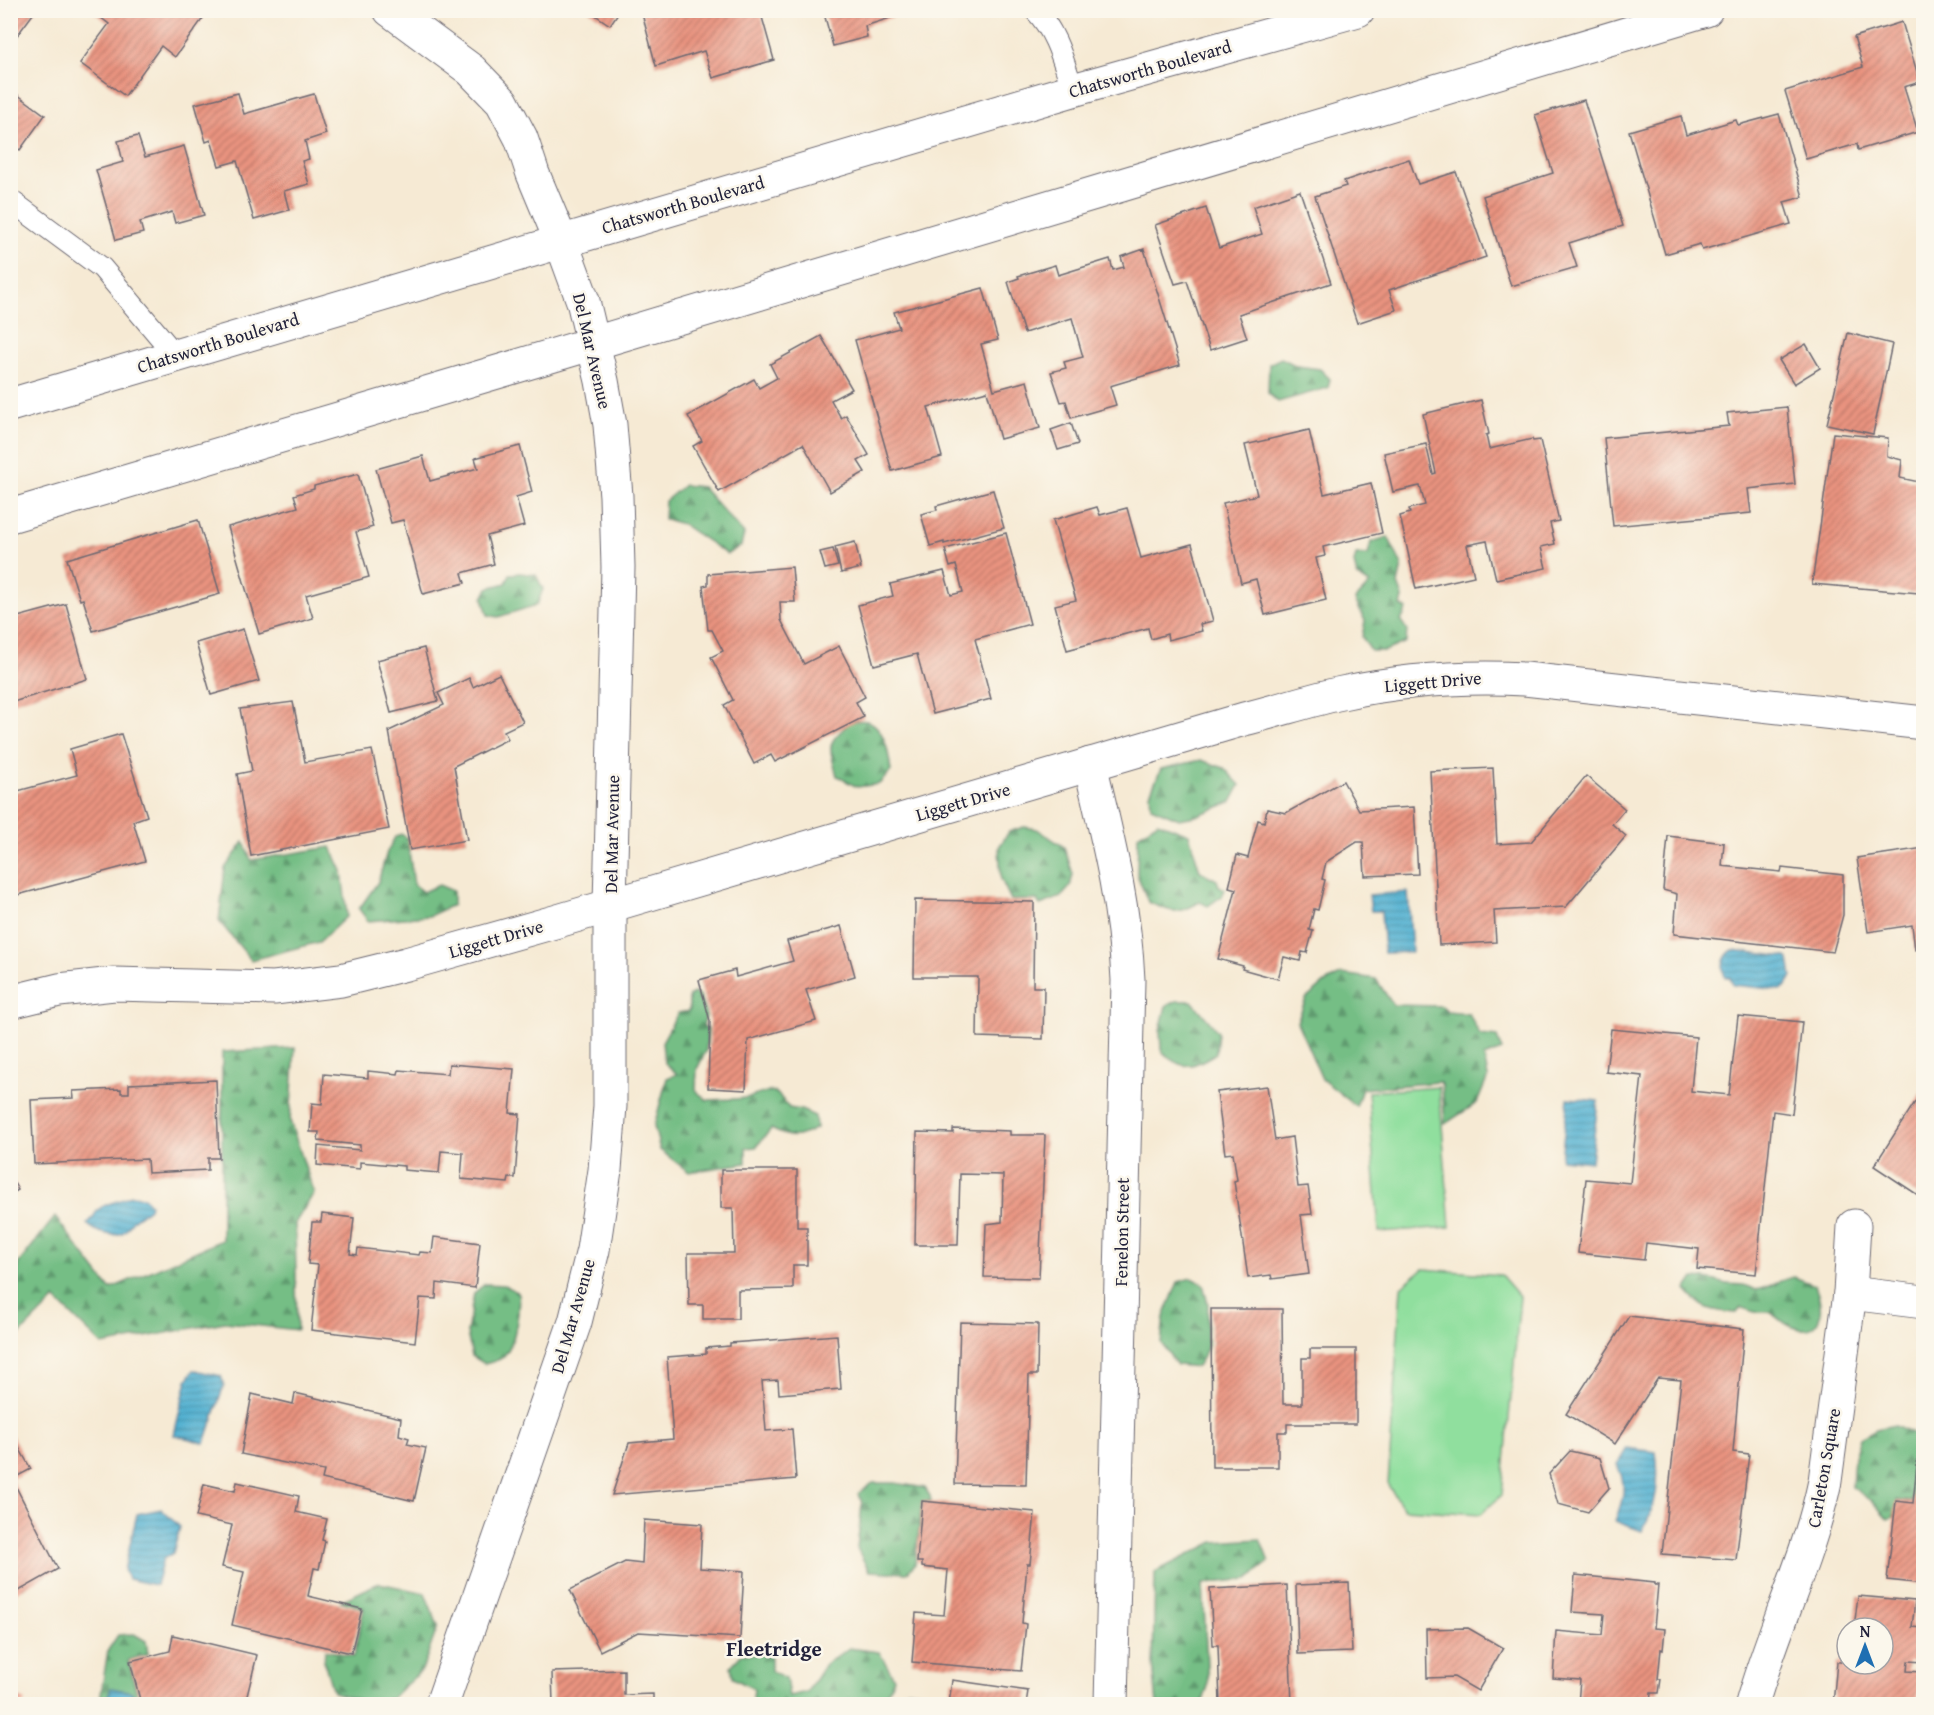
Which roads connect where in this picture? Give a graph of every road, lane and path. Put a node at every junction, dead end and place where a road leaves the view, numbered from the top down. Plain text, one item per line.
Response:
1 (390, 10) edge
2 (1035, 10) edge
3 (1358, 10) edge
4 (1706, 10) edge
5 (1073, 90) junction
6 (10, 200) edge
7 (561, 241) junction
8 (594, 344) junction
9 (176, 356) junction
10 (10, 405) edge
11 (10, 516) edge
12 (1923, 723) edge
13 (1090, 764) junction
14 (610, 905) junction
15 (10, 1002) edge
16 (1854, 1226) dead end
17 (1851, 1293) junction
18 (1923, 1302) edge
19 (442, 1704) edge
20 (1111, 1704) edge
21 (1752, 1704) edge

1 - 7 street, Del Mar Avenue
2 - 5 lane
3 - 5 street, Chatsworth Boulevard
4 - 8 street
5 - 7 street, Chatsworth Boulevard
6 - 9 lane
7 - 8 street, Del Mar Avenue
7 - 9 street, Chatsworth Boulevard
8 - 11 street
8 - 14 street, Del Mar Avenue
9 - 10 street, Chatsworth Boulevard
12 - 13 street, Liggett Drive
13 - 14 street, Liggett Drive
13 - 20 street, Fenelon Street
14 - 15 street, Liggett Drive
14 - 19 street, Del Mar Avenue
16 - 17 street, Carleton Square
17 - 18 street
17 - 21 street, Carleton Square

